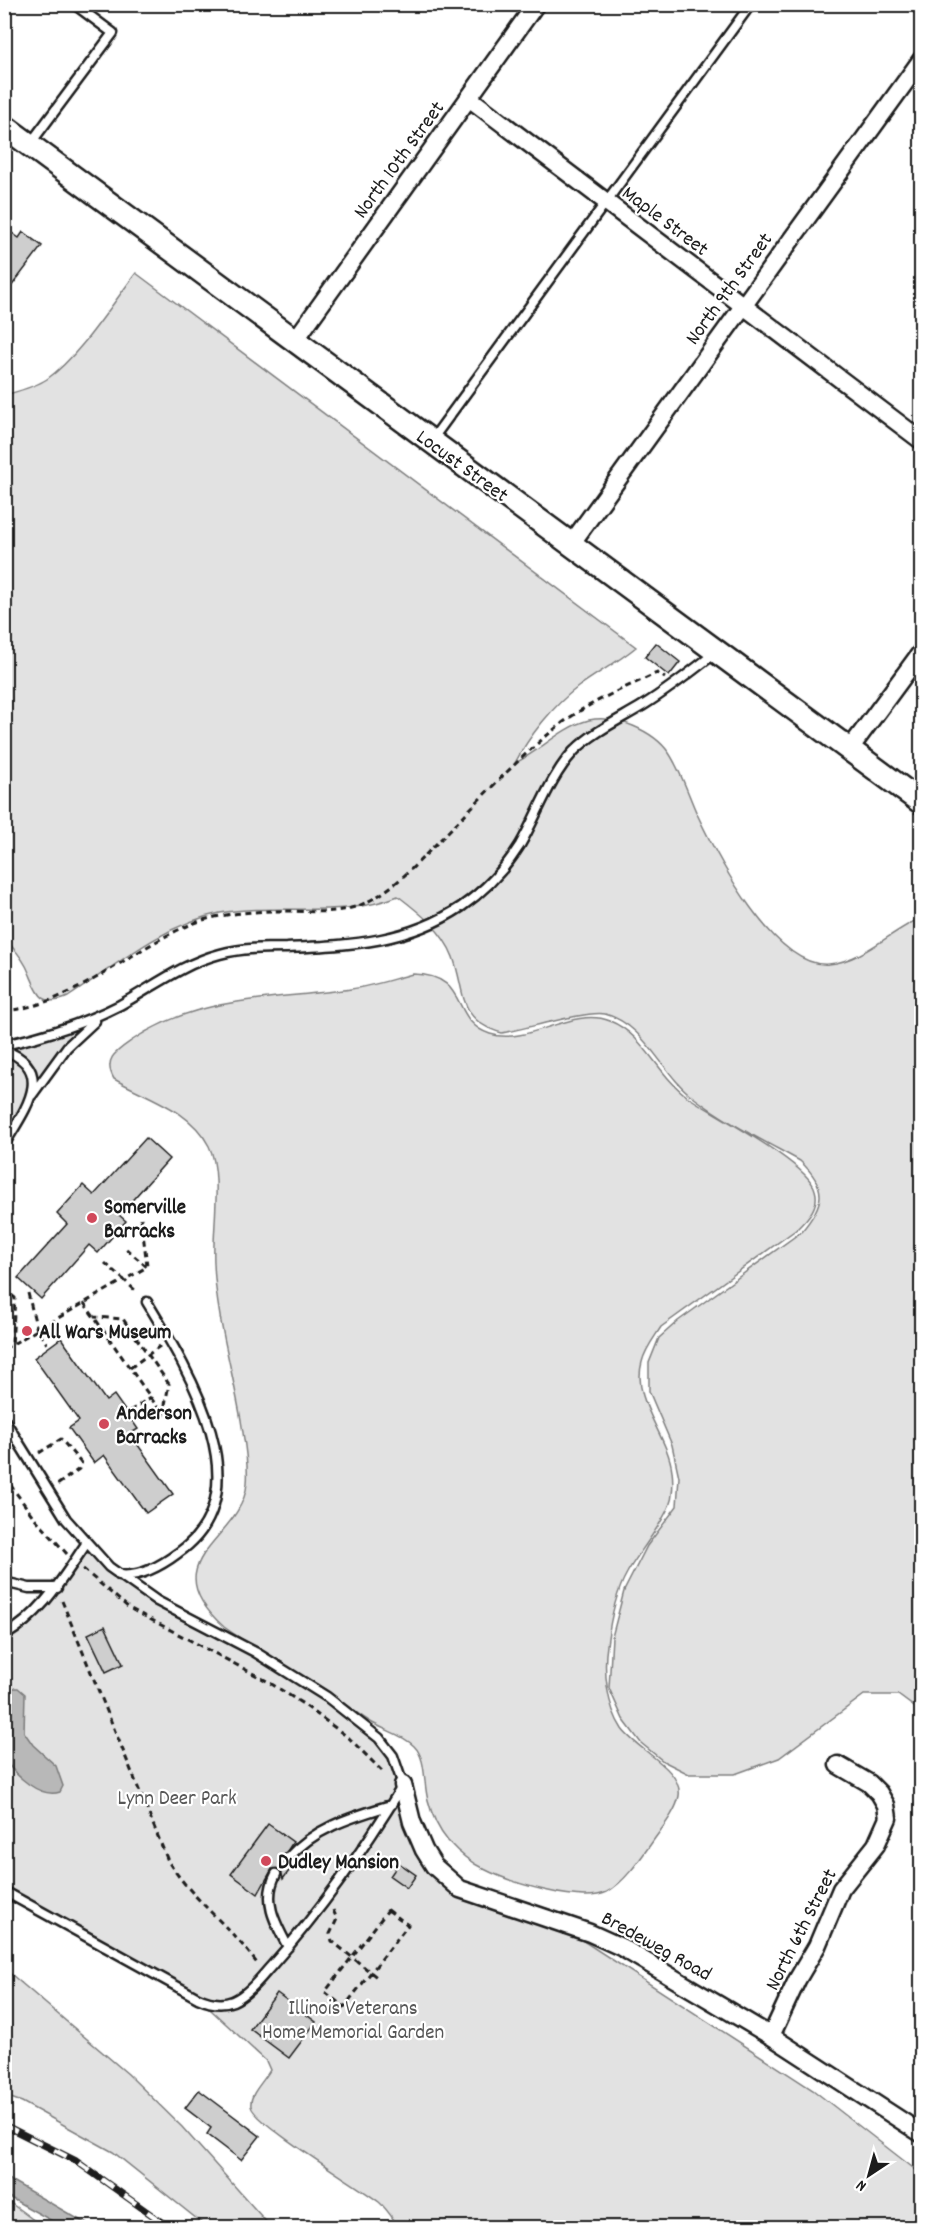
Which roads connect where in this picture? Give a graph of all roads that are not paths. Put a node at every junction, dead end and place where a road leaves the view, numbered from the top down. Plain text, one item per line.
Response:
1 (74, 4) edge
2 (536, 4) edge
3 (751, 4) edge
4 (921, 59) edge
5 (469, 98) junction
6 (4, 126) edge
7 (30, 144) junction
8 (607, 203) junction
9 (743, 307) junction
10 (296, 339) junction
11 (430, 441) junction
12 (921, 441) edge
13 (571, 544) junction
14 (921, 651) edge
15 (716, 652) junction
16 (849, 750) junction
17 (921, 802) edge
18 (120, 1004) junction
19 (4, 1045) edge
20 (4, 1050) edge
21 (32, 1095) junction
22 (4, 1145) edge
23 (147, 1302) road end
24 (4, 1419) edge
25 (86, 1544) junction
26 (119, 1575) junction
27 (4, 1582) edge
28 (57, 1588) junction
29 (4, 1636) edge
30 (838, 1766) dead end
31 (403, 1785) junction
32 (391, 1805) junction
33 (288, 1858) dead end
34 (276, 1874) dead end
35 (4, 1891) edge
36 (288, 1947) junction
37 (771, 2036) junction
38 (921, 2134) edge

1 - 7 lane
2 - 5 street, North 10th Street
3 - 8 lane
4 - 9 street, North 9th Street
5 - 8 street, Maple Street
5 - 10 street, North 10th Street
6 - 7 street, Locust Street
7 - 10 street, Locust Street
8 - 9 street, Maple Street
8 - 11 lane
9 - 12 street, Maple Street
9 - 13 street, North 9th Street
10 - 11 street, Locust Street
11 - 13 street, Locust Street
13 - 15 street, Locust Street
14 - 16 street
15 - 16 street, Locust Street
15 - 18 lane
16 - 17 street, Locust Street
18 - 19 lane
18 - 21 lane
20 - 21 lane
21 - 22 lane
23 - 26 lane
24 - 25 lane
25 - 26 lane
25 - 28 lane
26 - 31 lane
27 - 28 lane
28 - 29 lane
30 - 37 street, North 6th Street
31 - 32 lane
31 - 37 street, Bredeweg Road
32 - 33 lane
32 - 36 lane
34 - 36 lane
35 - 36 lane
37 - 38 street, Bredeweg Road

